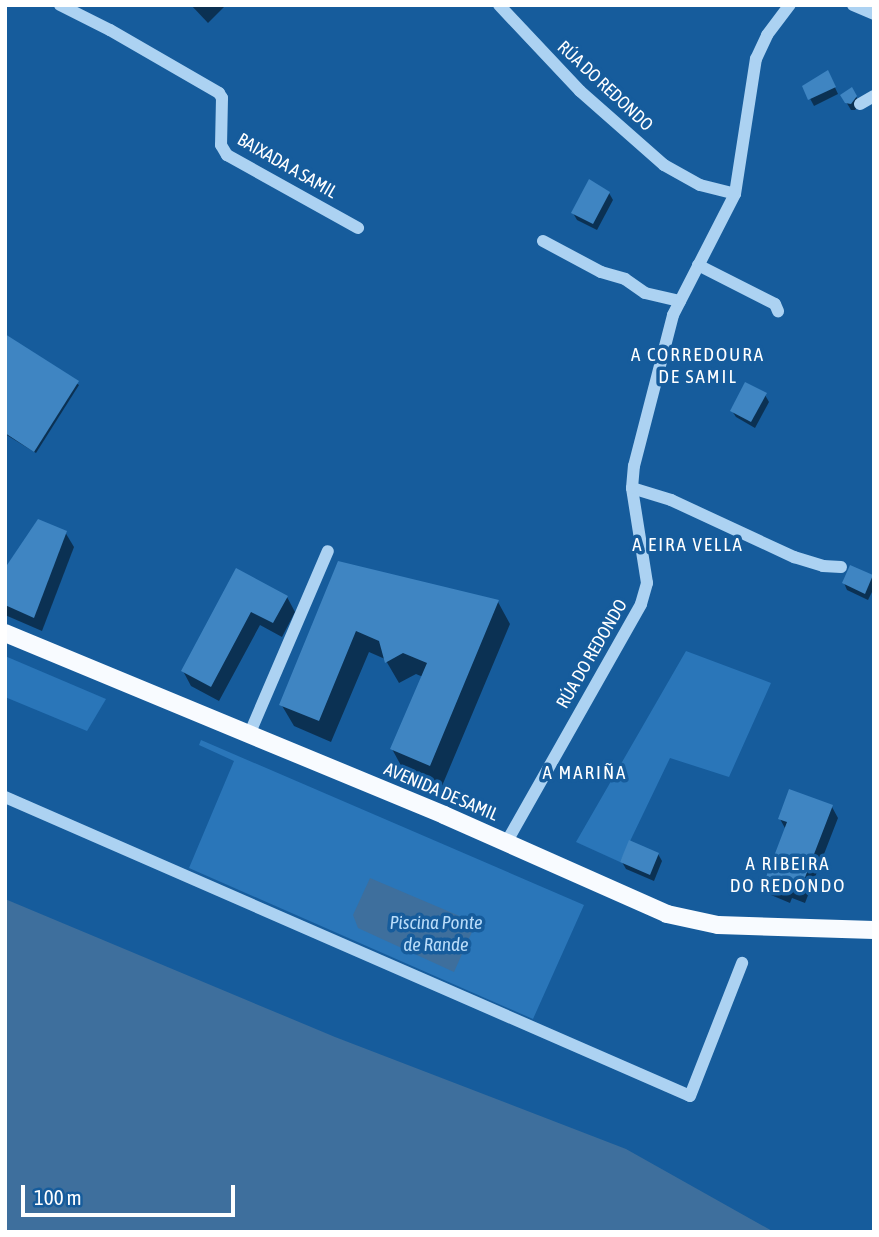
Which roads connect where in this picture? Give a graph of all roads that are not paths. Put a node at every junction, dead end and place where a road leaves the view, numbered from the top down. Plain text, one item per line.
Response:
1 (60, 5) edge
2 (499, 5) edge
3 (790, 5) edge
4 (853, 5) edge
5 (874, 14) edge
6 (874, 96) edge
7 (860, 104) dead end
8 (735, 194) junction
9 (358, 228) dead end
10 (543, 241) dead end
11 (698, 265) junction
12 (680, 301) junction
13 (778, 312) dead end
14 (632, 488) junction
15 (328, 551) dead end
16 (841, 567) dead end
17 (5, 633) edge
18 (249, 735) junction
19 (5, 797) edge
20 (506, 843) junction
21 (874, 930) edge
22 (742, 963) dead end

1 - 9 street, BAIXADA A SAMIL
2 - 8 street, RÚA DO REDONDO
3 - 8 street, RÚA DO REDONDO
4 - 5 street
6 - 7 street
8 - 11 street, RÚA DO REDONDO
10 - 12 street
11 - 12 street, RÚA DO REDONDO
11 - 13 street
12 - 14 street, RÚA DO REDONDO
14 - 16 street
14 - 20 street, RÚA DO REDONDO
15 - 18 street
17 - 18 main road, AVENIDA DE SAMIL
18 - 20 main road, AVENIDA DE SAMIL
19 - 22 street
20 - 21 main road, AVENIDA DE SAMIL

